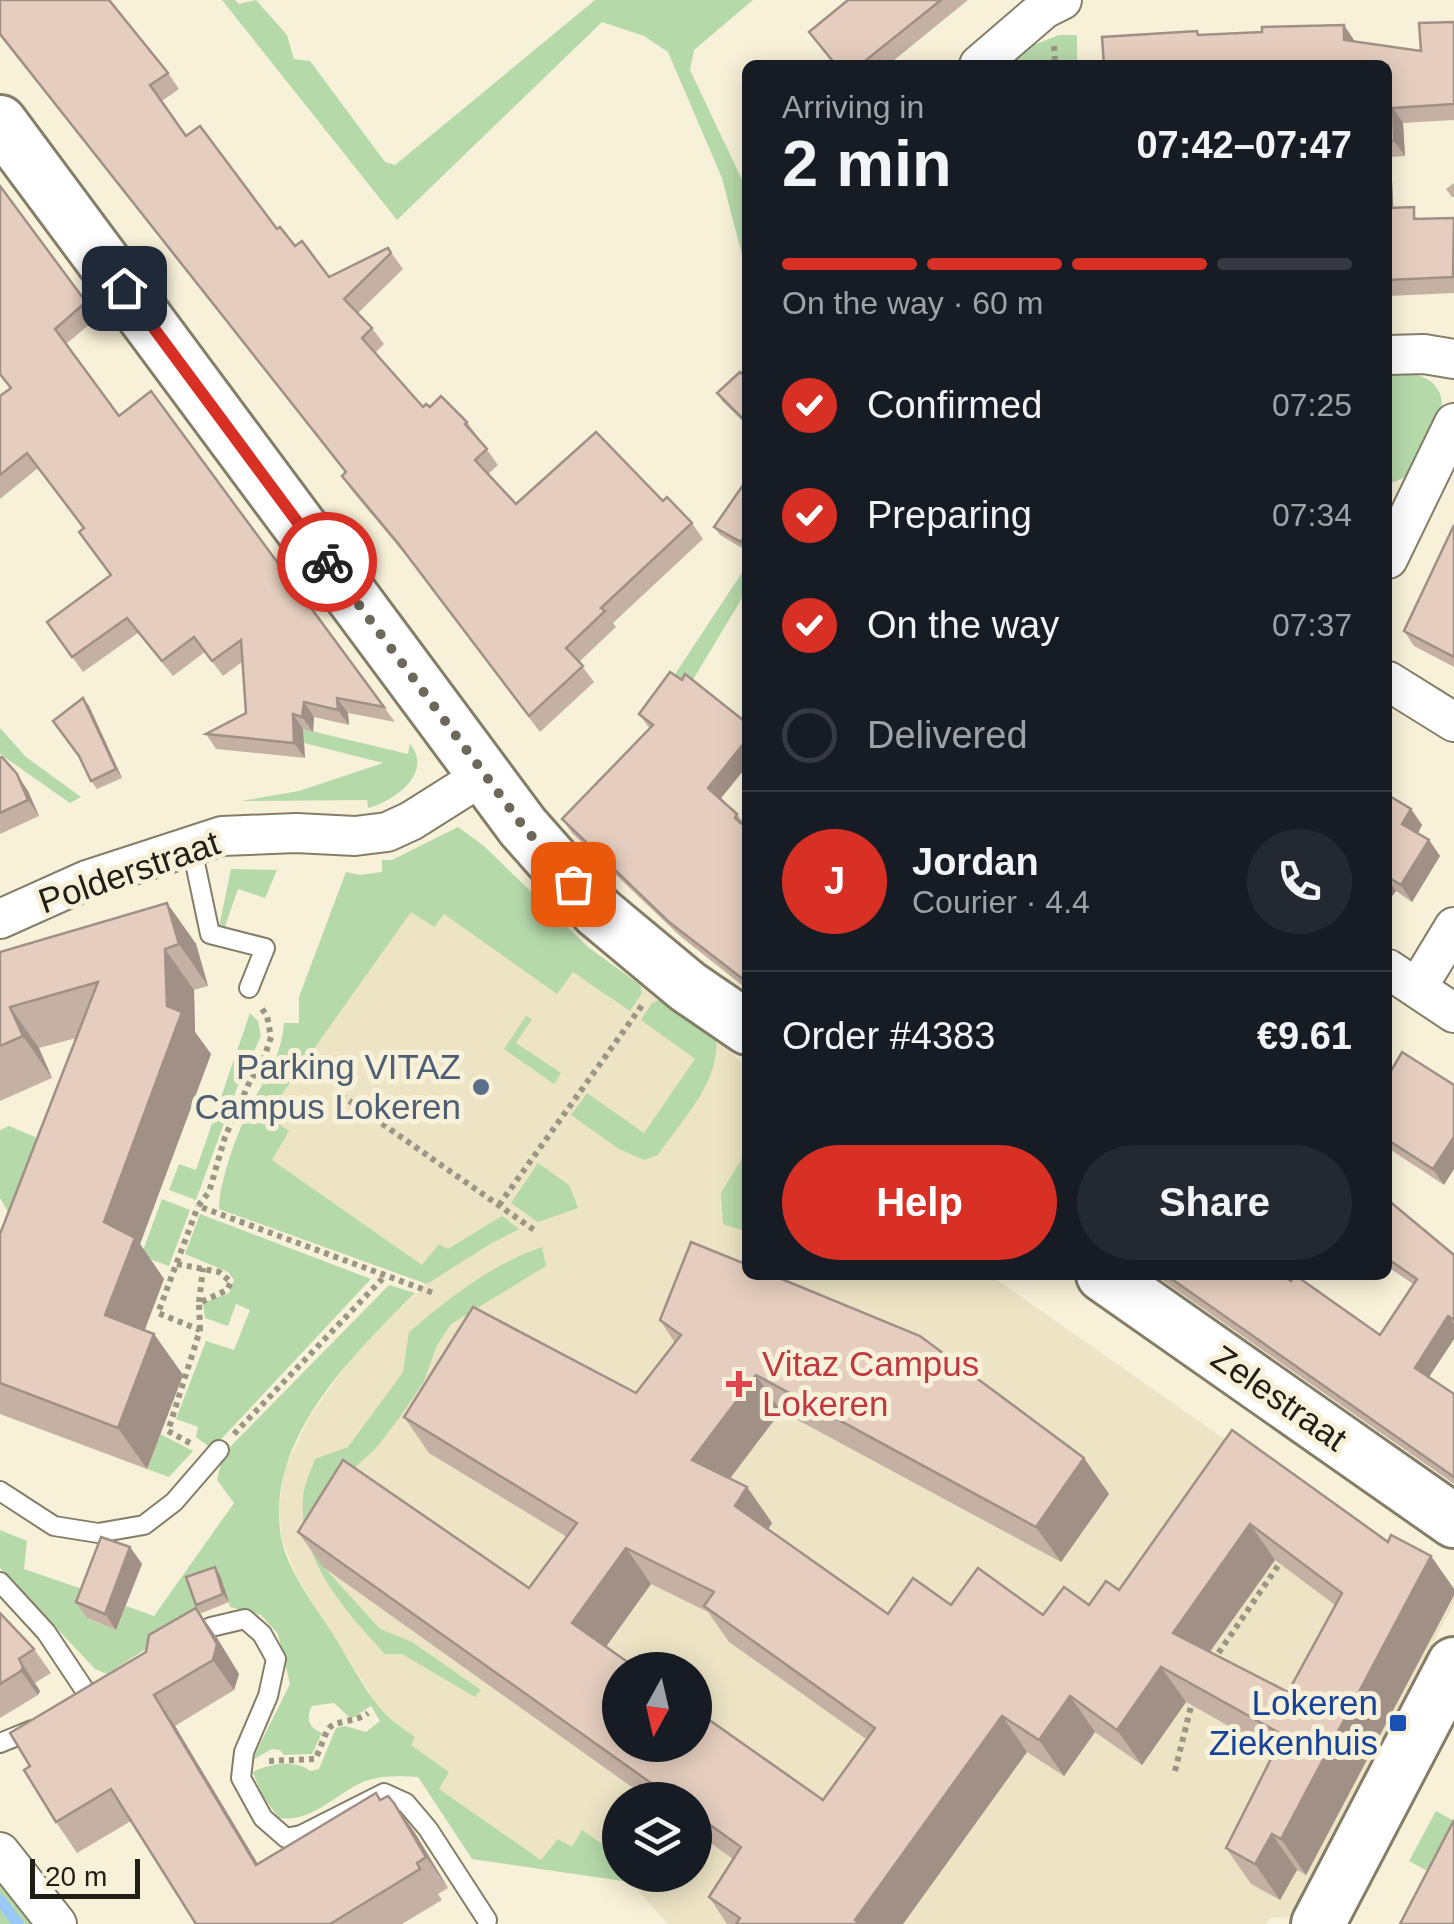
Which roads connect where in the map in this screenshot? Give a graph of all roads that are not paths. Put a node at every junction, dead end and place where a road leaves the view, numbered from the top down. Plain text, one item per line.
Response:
1 (1062, 0) edge
2 (985, 60) edge
3 (0, 122) edge
4 (1392, 354) edge
5 (1454, 359) edge
6 (1454, 423) edge
7 (1396, 516) edge
8 (1392, 683) edge
9 (1454, 722) edge
10 (484, 775) junction
11 (191, 843) junction
12 (0, 920) edge
13 (1454, 927) edge
14 (1402, 979) edge
15 (249, 988) road end
16 (1454, 1012) edge
17 (742, 1024) edge
18 (1110, 1280) edge
19 (219, 1450) road end
20 (0, 1492) edge
21 (1454, 1521) edge
22 (0, 1582) edge
23 (169, 1652) edge
24 (1454, 1664) edge
25 (105, 1684) edge
26 (72, 1705) junction
27 (0, 1743) edge
28 (0, 1852) edge
29 (490, 1923) edge
30 (57, 1924) edge
31 (1318, 1924) edge

1 - 2 street
3 - 10 street
4 - 5 street
6 - 7 street
8 - 9 street
10 - 11 street, Polderstraat
10 - 17 street
11 - 12 street, Polderstraat
11 - 15 lane
13 - 14 street
14 - 16 street
18 - 21 street, Zelestraat
19 - 20 lane
22 - 26 lane
23 - 29 lane
24 - 31 street
25 - 26 lane
26 - 27 lane
28 - 30 street

